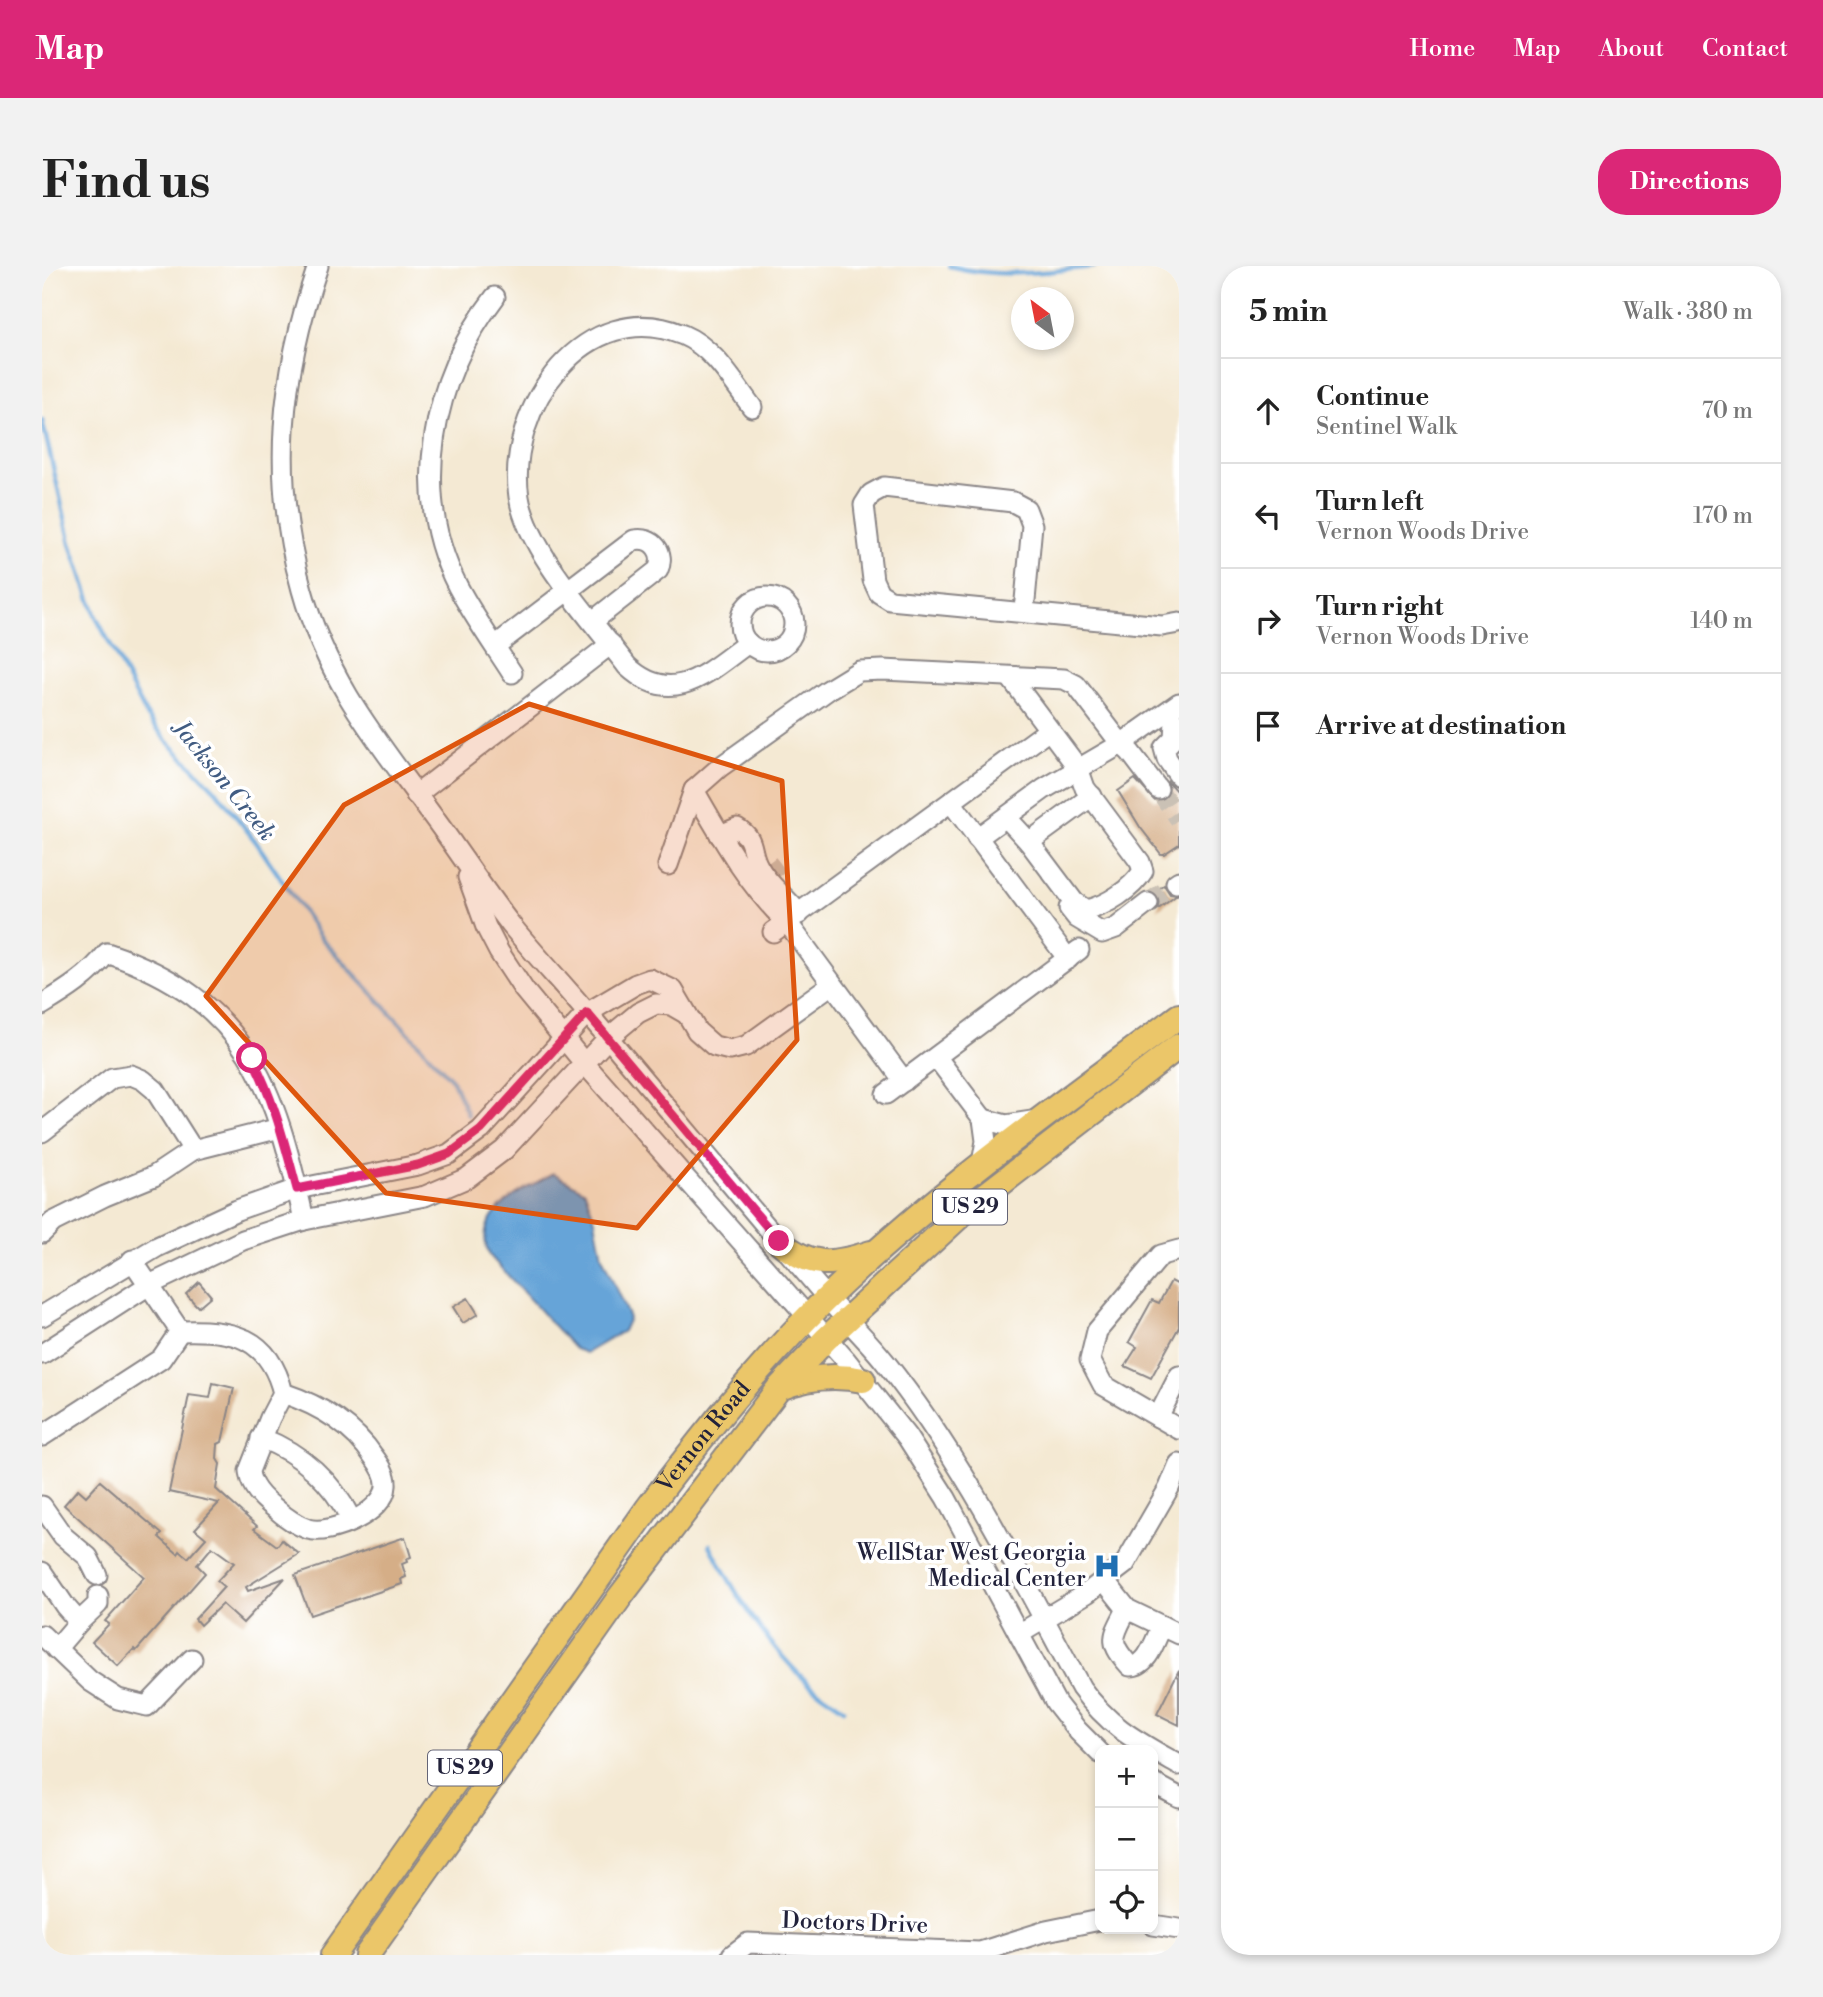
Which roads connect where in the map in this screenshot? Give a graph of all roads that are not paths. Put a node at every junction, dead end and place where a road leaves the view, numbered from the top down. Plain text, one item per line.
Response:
1 (318, 266) edge
2 (495, 297) dead end
3 (752, 407) dead end
4 (569, 590) junction
5 (1024, 611) junction
6 (593, 621) junction
7 (1179, 623) edge
8 (748, 643) dead end
9 (611, 645) junction
10 (495, 646) junction
11 (512, 673) dead end
12 (1010, 677) junction
13 (1175, 722) edge
14 (1049, 730) junction
15 (1126, 748) junction
16 (1078, 768) junction
17 (1167, 783) edge
18 (694, 790) junction
19 (416, 795) junction
20 (1092, 796) junction
21 (951, 802) junction
22 (1006, 817) junction
23 (720, 835) junction
24 (977, 838) junction
25 (1029, 842) junction
26 (459, 853) junction
27 (767, 864) junction
28 (668, 865) dead end
29 (1150, 907) tunnel mouth
30 (787, 916) junction
31 (832, 984) junction
32 (42, 1005) edge
33 (587, 1013) junction
34 (685, 1013) junction
35 (1179, 1016) edge
36 (565, 1038) junction
37 (608, 1038) junction
38 (1179, 1046) edge
39 (937, 1058) junction
40 (584, 1063) junction
41 (904, 1081) junction
42 (886, 1094) dead end
43 (983, 1119) junction
44 (1040, 1119) junction
45 (280, 1128) junction
46 (42, 1132) edge
47 (193, 1150) junction
48 (982, 1164) junction
49 (297, 1189) junction
50 (304, 1220) junction
51 (42, 1233) edge
52 (779, 1241) junction
53 (1179, 1250) edge
54 (878, 1251) junction
55 (132, 1260) junction
56 (149, 1285) junction
57 (827, 1298) junction
58 (42, 1316) edge
59 (807, 1317) junction
60 (848, 1319) junction
61 (180, 1331) junction
62 (826, 1339) junction
63 (42, 1354) edge
64 (1179, 1376) edge
65 (863, 1380) junction
66 (779, 1388) junction
67 (283, 1394) junction
68 (1158, 1417) junction
69 (1179, 1429) edge
70 (42, 1436) edge
71 (261, 1438) junction
72 (1179, 1464) edge
73 (1174, 1491) edge
74 (42, 1506) edge
75 (352, 1521) junction
76 (42, 1572) edge
77 (97, 1575) dead end
78 (1104, 1580) junction
79 (97, 1596) dead end
80 (1126, 1609) junction
81 (1044, 1620) junction
82 (79, 1622) junction
83 (1170, 1630) edge
84 (1019, 1634) junction
85 (49, 1642) edge
86 (192, 1659) dead end
87 (1095, 1748) edge
88 (1179, 1765) edge
89 (1158, 1786) edge
90 (1179, 1797) edge
91 (1095, 1920) edge
92 (1158, 1926) edge
93 (1179, 1929) edge
94 (980, 1953) edge
95 (334, 1955) edge
96 (367, 1955) edge
97 (732, 1955) edge

1 - 19 street
2 - 10 street
3 - 4 street
4 - 6 street
4 - 6 street
4 - 10 street
5 - 5 street
5 - 7 street
6 - 9 street
8 - 9 street
9 - 19 street
10 - 11 street
12 - 14 street
12 - 15 street
12 - 18 street
13 - 15 street
13 - 17 street
14 - 16 street
14 - 21 street
15 - 16 street
15 - 17 street
16 - 20 street
16 - 22 street
18 - 23 street
18 - 28 street
19 - 26 street
20 - 25 street
20 - 25 street
21 - 24 street
21 - 30 street
22 - 24 street
22 - 25 street
23 - 27 street
23 - 30 street
24 - 39 street
25 - 29 street
26 - 33 street
26 - 36 street
27 - 30 street
27 - 30 street
30 - 31 street
31 - 34 street
31 - 41 street
32 - 45 street
33 - 34 street
33 - 36 street
33 - 37 street
34 - 37 street
35 - 44 main road, Vernon Road / US 29
36 - 40 street
36 - 49 street
37 - 40 street
37 - 52 street
38 - 60 main road, Vernon Road / US 29
39 - 41 street
39 - 43 street
40 - 50 street
40 - 59 street
41 - 42 street
43 - 44 street
43 - 48 street
44 - 48 main road, Vernon Road / US 29
45 - 47 street
45 - 49 street
46 - 47 street
47 - 51 street
48 - 54 main road, Vernon Road / US 29
49 - 50 street
49 - 55 street
50 - 56 street
52 - 54 main road
52 - 57 street
53 - 68 street
54 - 57 main road, Vernon Road / US 29
55 - 56 street
55 - 58 street
56 - 61 street
56 - 63 street
57 - 59 main road, Vernon Road / US 29
57 - 60 street
59 - 62 street
59 - 95 main road, Vernon Road / US 29
60 - 62 main road, Vernon Road / US 29
60 - 81 street
61 - 67 street
61 - 70 street
62 - 65 street
62 - 66 main road, Vernon Road / US 29
64 - 68 street
65 - 66 main road
65 - 84 street
66 - 96 main road, Vernon Road / US 29
67 - 71 street
67 - 75 street
68 - 69 street
71 - 75 street
71 - 75 street
72 - 73 street
73 - 78 street
74 - 77 street
76 - 82 street
78 - 80 street
78 - 81 street
79 - 82 street
80 - 83 street
80 - 83 street
81 - 84 street
81 - 88 street
82 - 85 street
84 - 87 street
85 - 86 street
89 - 90 street
91 - 94 street, Doctors Drive
92 - 93 street
94 - 97 street, Doctors Drive

